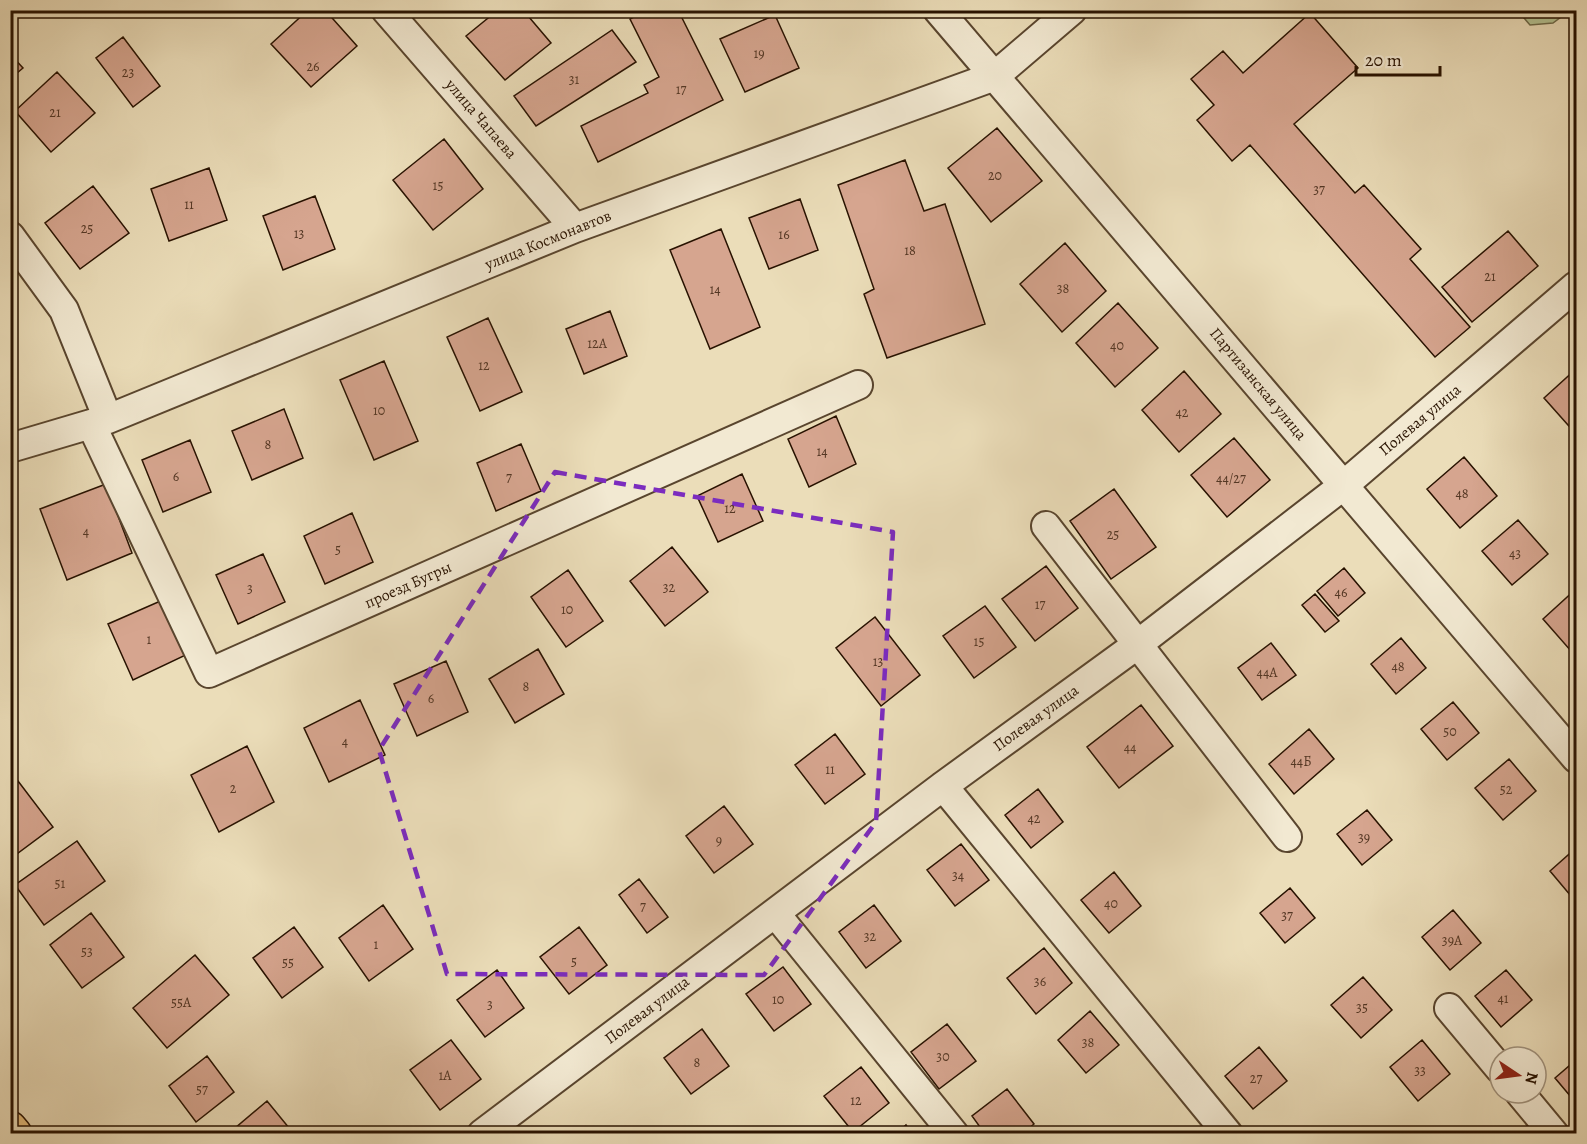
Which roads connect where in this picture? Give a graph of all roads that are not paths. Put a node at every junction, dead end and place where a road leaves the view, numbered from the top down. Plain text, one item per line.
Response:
1 (386, 10) edge
2 (938, 10) edge
3 (1072, 10) edge
4 (995, 76) junction
5 (575, 228) junction
6 (10, 236) edge
7 (1572, 298) edge
8 (858, 385) dead end
9 (99, 422) junction
10 (10, 448) edge
11 (1344, 485) junction
12 (1046, 526) dead end
13 (1138, 644) junction
14 (1576, 758) edge
15 (943, 786) junction
16 (1287, 837) dead end
17 (775, 913) junction
18 (1449, 1008) dead end
19 (1488, 1055) edge
20 (1530, 1105) edge
21 (10, 1128) edge
22 (15, 1134) edge
23 (482, 1134) edge
24 (954, 1134) edge
25 (1228, 1134) edge
26 (1554, 1134) edge

1 - 5 street, улица Чапаева
2 - 4 street, Партизанская улица
3 - 4 street, улица Космонавтов
4 - 5 street, улица Космонавтов
4 - 11 street, Партизанская улица
5 - 9 street, улица Космонавтов
6 - 9 street
7 - 11 street, Полевая улица
8 - 9 street, проезд Бугры
9 - 10 street, улица Космонавтов
11 - 13 street, Полевая улица
11 - 14 street, Партизанская улица
12 - 13 street
13 - 15 street, Полевая улица
13 - 16 street
15 - 17 street, Полевая улица
15 - 25 street
17 - 23 street, Полевая улица
17 - 24 street
18 - 19 street
20 - 26 street
21 - 22 main road

